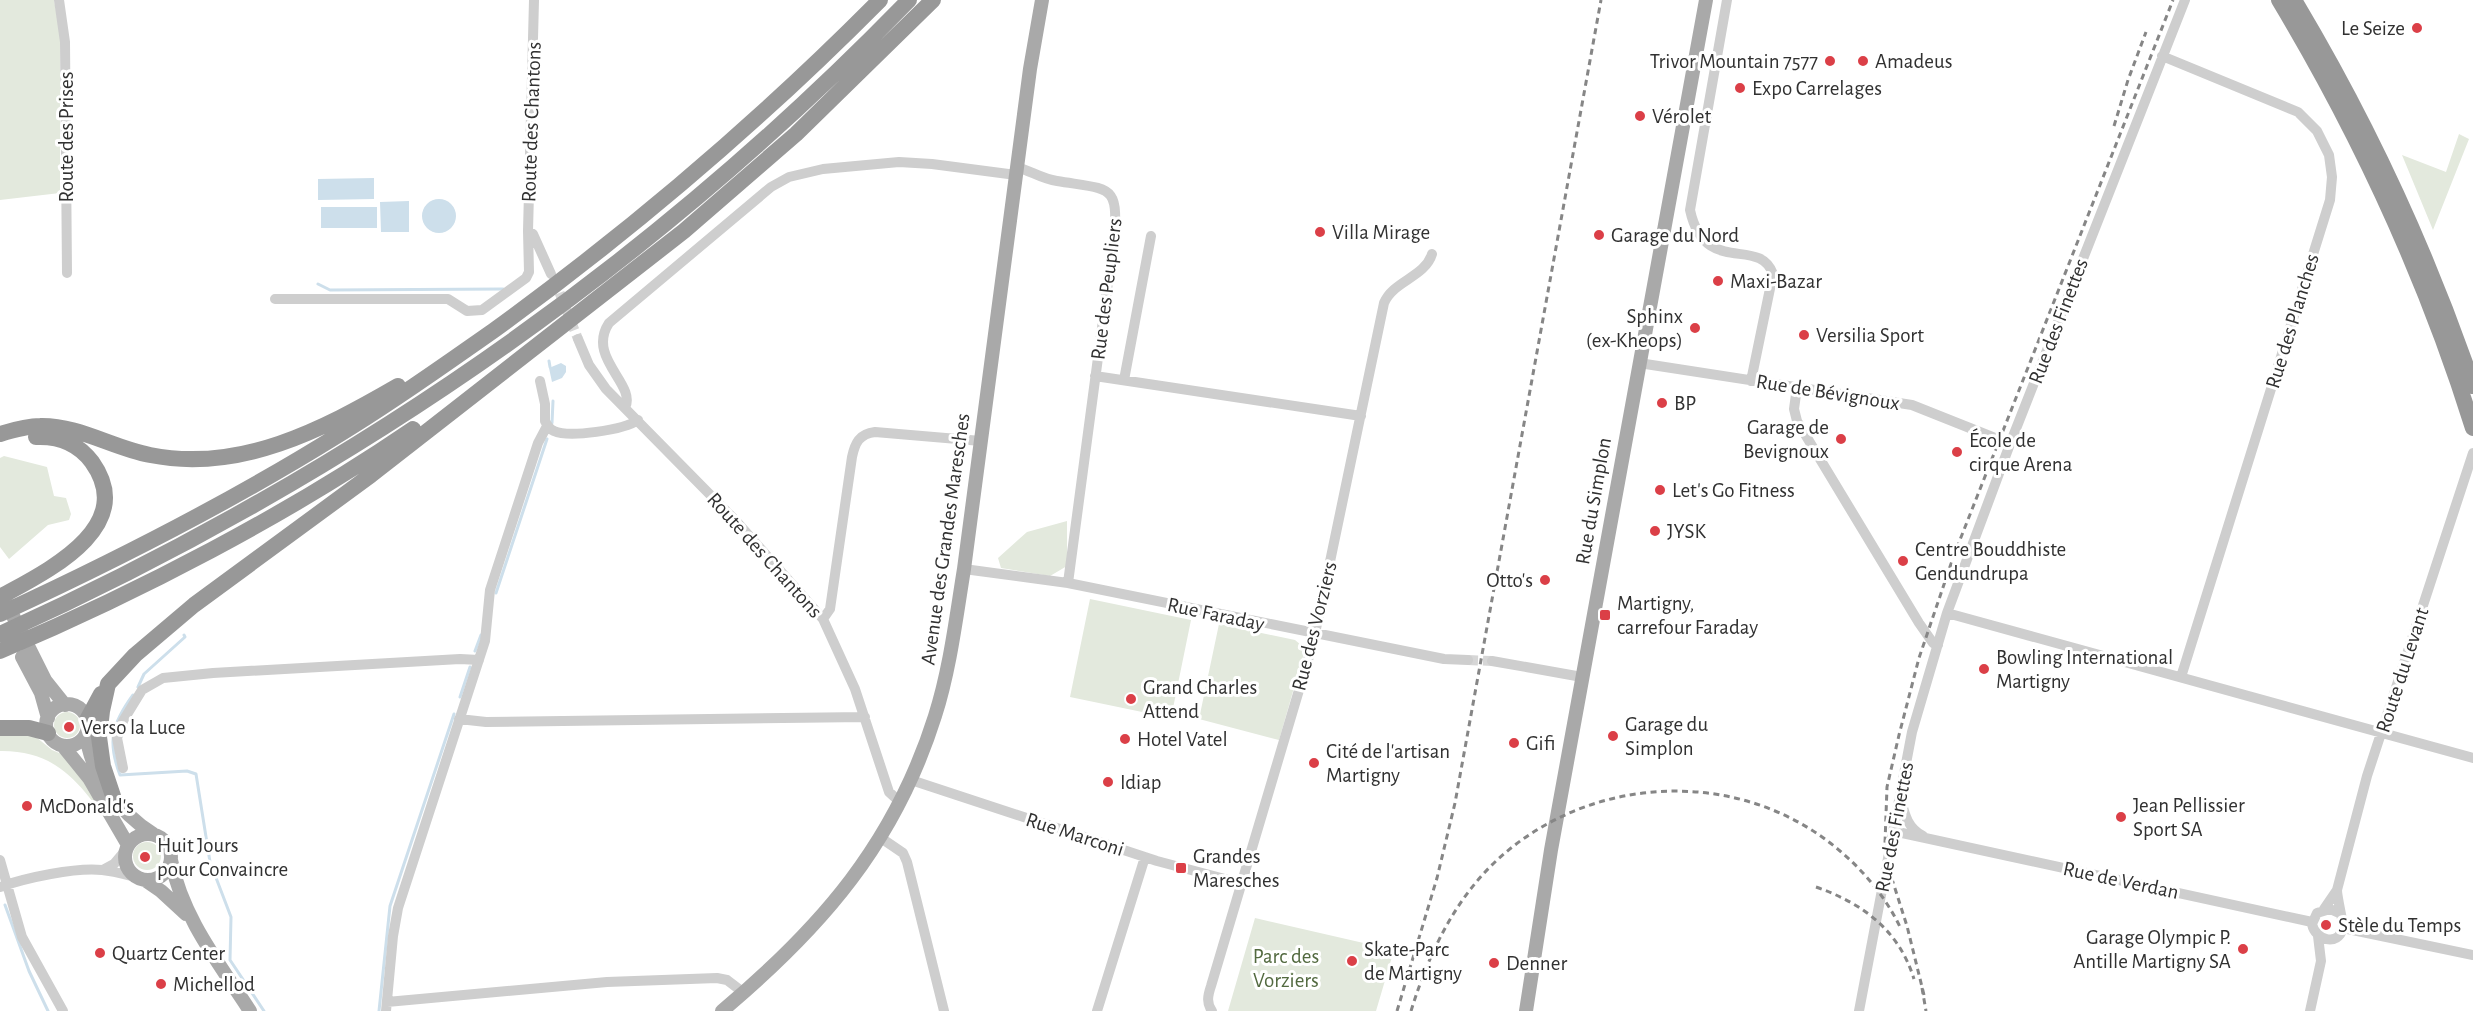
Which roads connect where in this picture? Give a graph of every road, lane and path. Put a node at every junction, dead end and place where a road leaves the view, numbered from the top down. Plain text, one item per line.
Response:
1 (59, 0) edge
2 (534, 0) edge
3 (880, 0) edge
4 (909, 0) edge
5 (933, 0) edge
6 (1041, 0) edge
7 (1706, 0) edge
8 (1728, 0) edge
9 (2185, 0) edge
10 (2279, 0) edge
11 (2294, 0) edge
12 (2162, 56) junction
13 (1016, 171) junction
14 (528, 231) junction
15 (1151, 237) dead end
16 (1432, 254) dead end
17 (67, 273) dead end
18 (551, 274) tunnel mouth
19 (612, 289) junction
20 (275, 299) dead end
21 (525, 308) junction
22 (578, 339) tunnel mouth
23 (1639, 363) junction
24 (1095, 376) junction
25 (1124, 380) junction
26 (540, 381) dead end
27 (1751, 381) junction
28 (2473, 386) edge
29 (1797, 387) junction
30 (626, 408) junction
31 (1361, 416) junction
32 (638, 420) junction
33 (547, 426) junction
34 (2473, 428) edge
35 (0, 434) edge
36 (981, 441) junction
37 (2010, 444) junction
38 (0, 445) edge
39 (2473, 453) edge
40 (964, 569) junction
41 (1068, 583) junction
42 (0, 590) edge
43 (0, 597) edge
44 (0, 613) edge
45 (1947, 613) junction
46 (823, 619) junction
47 (1315, 633) junction
48 (0, 634) edge
49 (1938, 645) junction
50 (0, 651) edge
51 (479, 660) junction
52 (1468, 660) tunnel mouth
53 (1492, 661) tunnel mouth
54 (37, 676) junction
55 (1582, 677) junction
56 (2181, 677) junction
57 (108, 684) junction
58 (65, 705) junction
59 (865, 717) junction
60 (459, 719) junction
61 (48, 726) junction
62 (87, 727) junction
63 (0, 728) edge
64 (2382, 731) junction
65 (63, 746) junction
66 (2473, 758) edge
67 (123, 768) dead end
68 (911, 780) junction
69 (1900, 795) junction
70 (113, 796) junction
71 (900, 802) junction
72 (1893, 831) junction
73 (153, 834) junction
74 (881, 838) junction
75 (1929, 839) junction
76 (127, 848) junction
77 (1146, 857) junction
78 (0, 860) edge
79 (171, 860) junction
80 (103, 870) junction
81 (142, 879) junction
82 (1240, 883) junction
83 (4, 886) edge
84 (2337, 890) junction
85 (2324, 909) junction
86 (2339, 913) junction
87 (190, 918) junction
88 (2312, 922) junction
89 (2343, 928) junction
90 (2318, 936) junction
91 (2334, 939) junction
92 (2473, 955) edge
93 (2321, 961) junction
94 (744, 993) junction
95 (387, 1007) edge
96 (63, 1011) edge
97 (250, 1011) edge
98 (722, 1011) edge
99 (944, 1011) edge
100 (1097, 1011) edge
101 (1212, 1011) edge
102 (1526, 1011) edge
103 (1859, 1011) edge
104 (2310, 1011) edge

1 - 17 street, Route des Prises
2 - 14 street, Route des Chantons
3 - 21 highway
4 - 48 highway
5 - 19 highway
6 - 13 main road, Avenue des Grandes Maresches
7 - 23 main road, Rue du Simplon
8 - 27 street
9 - 12 street, Rue des Finettes
10 - 34 highway
11 - 28 highway
12 - 37 street, Rue des Finettes
12 - 56 street, Rue des Planches
13 - 24 street, Rue des Peupliers
13 - 30 street, Rue des Peupliers
13 - 36 main road, Avenue des Grandes Maresches
14 - 18 street, Route des Chantons
14 - 20 street
15 - 25 street, Rue des Peupliers
16 - 31 street, Rue des Vorziers
19 - 50 highway
19 - 57 highway
21 - 35 highway
21 - 44 highway
22 - 30 street, Route des Chantons
23 - 27 street, Rue de Bévignoux
23 - 55 main road, Rue du Simplon
24 - 25 street, Rue des Peupliers
24 - 41 street, Rue des Peupliers
25 - 31 street, Rue des Peupliers
26 - 33 street
27 - 29 street, Rue de Bévignoux
29 - 37 street, Rue de Bévignoux
29 - 49 street
30 - 32 street, Route des Chantons
31 - 47 street, Rue des Vorziers
32 - 33 street
32 - 46 street, Route des Chantons
33 - 51 street
36 - 40 main road, Avenue des Grandes Maresches
36 - 46 street
37 - 45 street, Rue des Finettes
38 - 43 highway
39 - 64 street, Route du Levant
40 - 41 street, Rue Faraday
40 - 68 main road, Avenue des Grandes Maresches
41 - 47 street, Rue Faraday
42 - 54 main road
44 - 54 main road
45 - 49 street, Rue des Finettes
45 - 56 street
46 - 59 street, Route des Chantons
47 - 52 street, Rue Faraday
47 - 82 street, Rue des Vorziers
49 - 69 street, Rue des Finettes
51 - 60 street
51 - 67 street
53 - 55 street
54 - 58 main road
54 - 61 main road
55 - 102 main road, Rue du Simplon
56 - 64 street
57 - 62 highway
57 - 70 highway
58 - 61 main road
58 - 62 main road
59 - 60 street
59 - 71 street, Route des Chantons
60 - 95 street
61 - 63 highway
61 - 65 main road
62 - 65 main road
62 - 70 main road
64 - 66 street
64 - 84 street, Route du Levant
65 - 76 main road
68 - 71 main road, Avenue des Grandes Maresches
68 - 77 street, Rue Marconi
69 - 72 street, Rue des Finettes
69 - 75 street, Rue de Verdan
70 - 73 main road
71 - 74 main road, Avenue des Grandes Maresches
72 - 75 street, Rue de Verdan
72 - 103 street, Rue des Finettes
73 - 76 main road
73 - 79 main road
74 - 94 main road, Avenue des Grandes Maresches
74 - 99 street
75 - 88 street, Rue de Verdan
76 - 80 street
76 - 81 main road
77 - 82 street, Rue Marconi
77 - 100 street
78 - 83 street
79 - 81 main road
79 - 87 main road
80 - 81 street
80 - 83 street
81 - 87 main road
82 - 101 street, Rue des Vorziers
83 - 96 street
84 - 85 street, Route du Levant
84 - 86 street, Route du Levant
85 - 86 street
85 - 88 street
86 - 89 street
87 - 97 main road
88 - 90 street
89 - 91 street
89 - 92 street
90 - 91 street
90 - 93 street
91 - 93 street
93 - 104 street
94 - 95 street
94 - 98 main road, Avenue des Grandes Maresches

